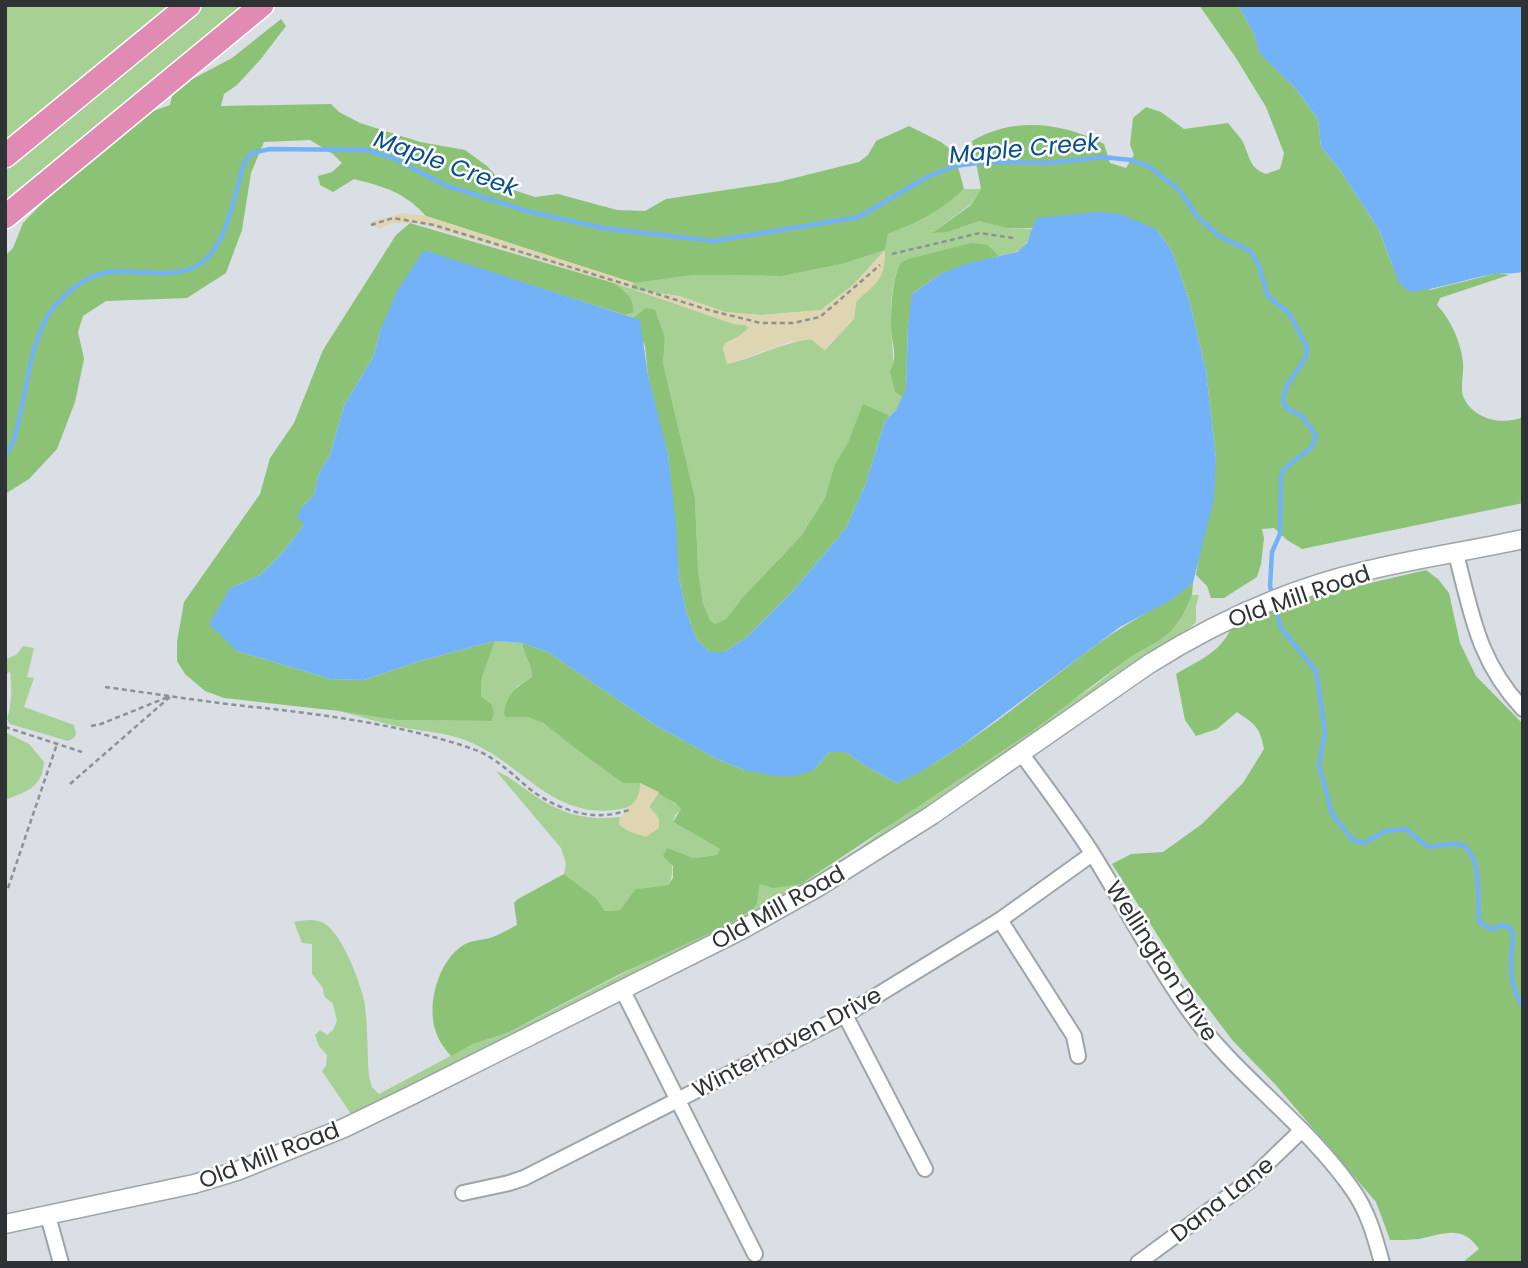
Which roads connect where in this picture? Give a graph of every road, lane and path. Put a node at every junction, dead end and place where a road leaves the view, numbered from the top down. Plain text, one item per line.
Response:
1 (189, 5) edge
2 (262, 5) edge
3 (5, 156) edge
4 (5, 217) edge
5 (371, 225) dead end
6 (1014, 238) dead end
7 (892, 254) dead end
8 (880, 265) dead end
9 (1523, 539) edge
10 (1456, 554) junction
11 (105, 687) dead end
12 (171, 696) junction
13 (1523, 709) edge
14 (91, 726) dead end
15 (5, 727) edge
16 (57, 744) junction
17 (82, 752) dead end
18 (1021, 753) junction
19 (70, 784) dead end
20 (629, 810) dead end
21 (1093, 854) junction
22 (8, 888) dead end
23 (1000, 920) junction
24 (622, 989) junction
25 (845, 1015) junction
26 (1078, 1056) dead end
27 (677, 1100) junction
28 (1303, 1130) junction
29 (925, 1169) dead end
30 (463, 1193) dead end
31 (48, 1216) junction
32 (5, 1224) edge
33 (755, 1254) dead end
34 (61, 1263) edge
35 (1139, 1263) edge
36 (1382, 1263) edge

1 - 3 highway
2 - 4 highway
5 - 8 path
6 - 7 path
9 - 10 street, Old Mill Road
10 - 13 street
10 - 18 street, Old Mill Road
11 - 12 path
12 - 14 path
12 - 19 path
12 - 20 path
15 - 16 path
16 - 17 path
16 - 22 path
18 - 21 street, Wellington Drive
18 - 24 street, Old Mill Road
21 - 23 street, Winterhaven Drive
21 - 28 street, Wellington Drive
23 - 25 street, Winterhaven Drive
23 - 26 street
24 - 27 street
24 - 31 street, Old Mill Road
25 - 27 street, Winterhaven Drive
25 - 29 street
27 - 30 street, Winterhaven Drive
27 - 33 street
28 - 35 street, Dana Lane
28 - 36 street, Wellington Drive
31 - 32 street, Old Mill Road
31 - 34 street

